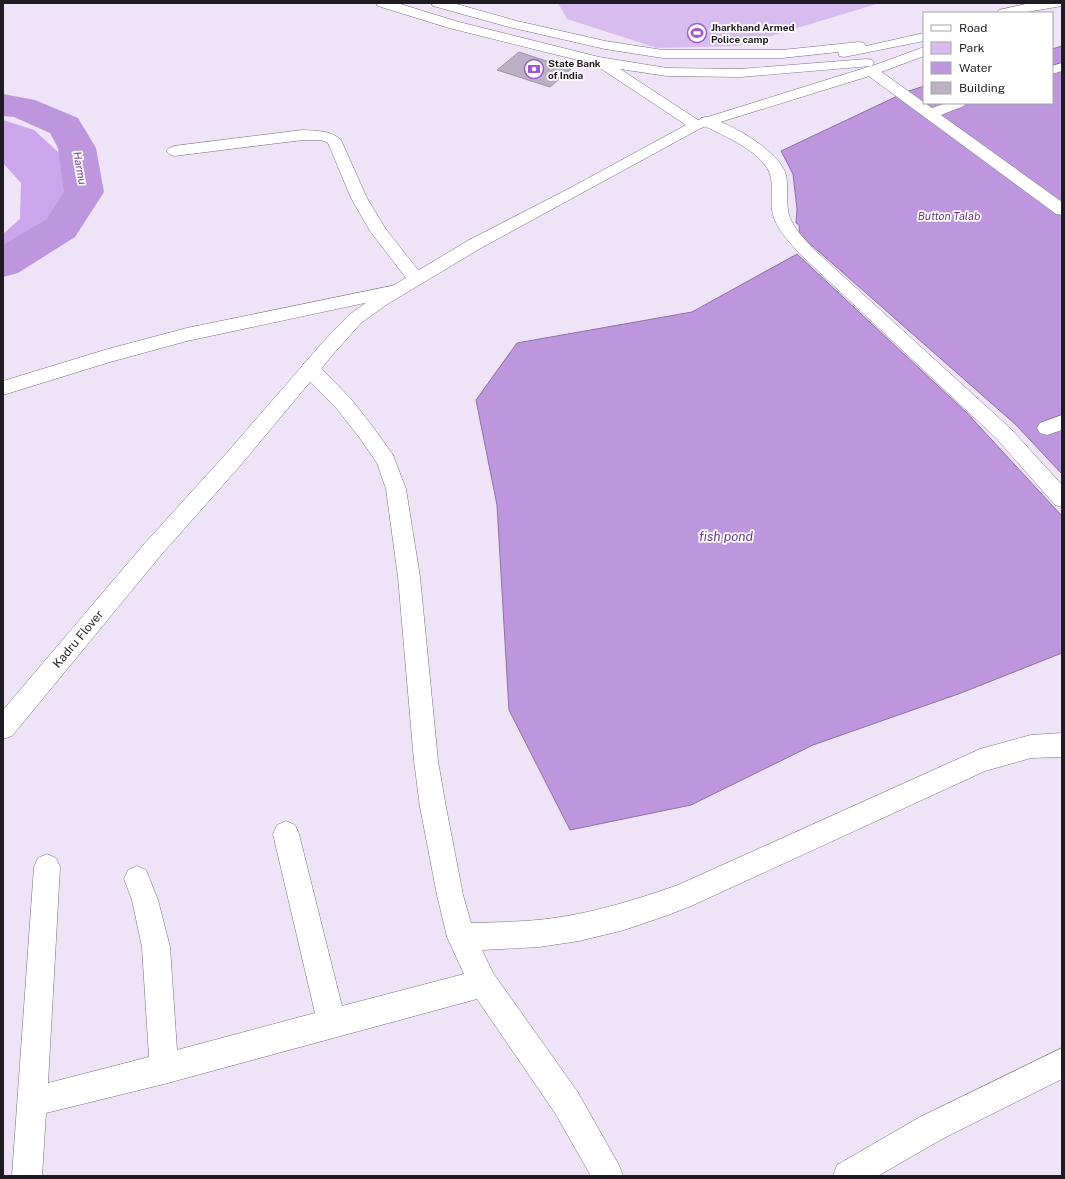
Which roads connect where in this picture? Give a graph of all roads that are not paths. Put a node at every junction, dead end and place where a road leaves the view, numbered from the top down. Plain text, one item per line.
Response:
1 (383, 3) edge
2 (400, 3) edge
3 (420, 3) edge
4 (438, 3) edge
5 (1059, 11) edge
6 (1008, 12) edge
7 (1038, 12) edge
8 (923, 32) edge
9 (923, 37) edge
10 (923, 45) edge
11 (923, 50) edge
12 (923, 50) edge
13 (599, 61) junction
14 (871, 71) junction
15 (956, 104) edge
16 (930, 114) junction
17 (701, 123) junction
18 (174, 151) dead end
19 (1062, 210) edge
20 (416, 279) junction
21 (396, 291) junction
22 (310, 369) junction
23 (3, 388) edge
24 (1062, 499) edge
25 (3, 728) edge
26 (1062, 745) edge
27 (286, 834) dead end
28 (48, 867) dead end
29 (137, 879) dead end
30 (461, 937) junction
31 (483, 983) junction
32 (332, 1022) junction
33 (1062, 1063) edge
34 (164, 1069) junction
35 (32, 1102) junction
36 (27, 1176) edge
37 (608, 1176) edge
38 (848, 1176) edge

1 - 13 main road
2 - 10 main road
3 - 9 main road
4 - 8 main road
5 - 6 main road
5 - 7 main road
11 - 13 main road
12 - 14 main road, Kadru Flover
13 - 17 main road
14 - 16 main road
14 - 17 main road, Kadru Flover
15 - 16 main road
16 - 19 main road
17 - 20 main road, Kadru Flover
17 - 24 main road
18 - 20 main road
20 - 21 main road, Kadru Flover
21 - 22 main road, Kadru Flover
21 - 23 main road
22 - 25 main road, Kadru Flover
22 - 30 main road
26 - 30 main road
27 - 32 main road
28 - 35 main road
29 - 34 main road
30 - 31 main road
31 - 32 main road
31 - 37 main road
32 - 34 main road
33 - 38 main road
34 - 35 main road
35 - 36 main road

